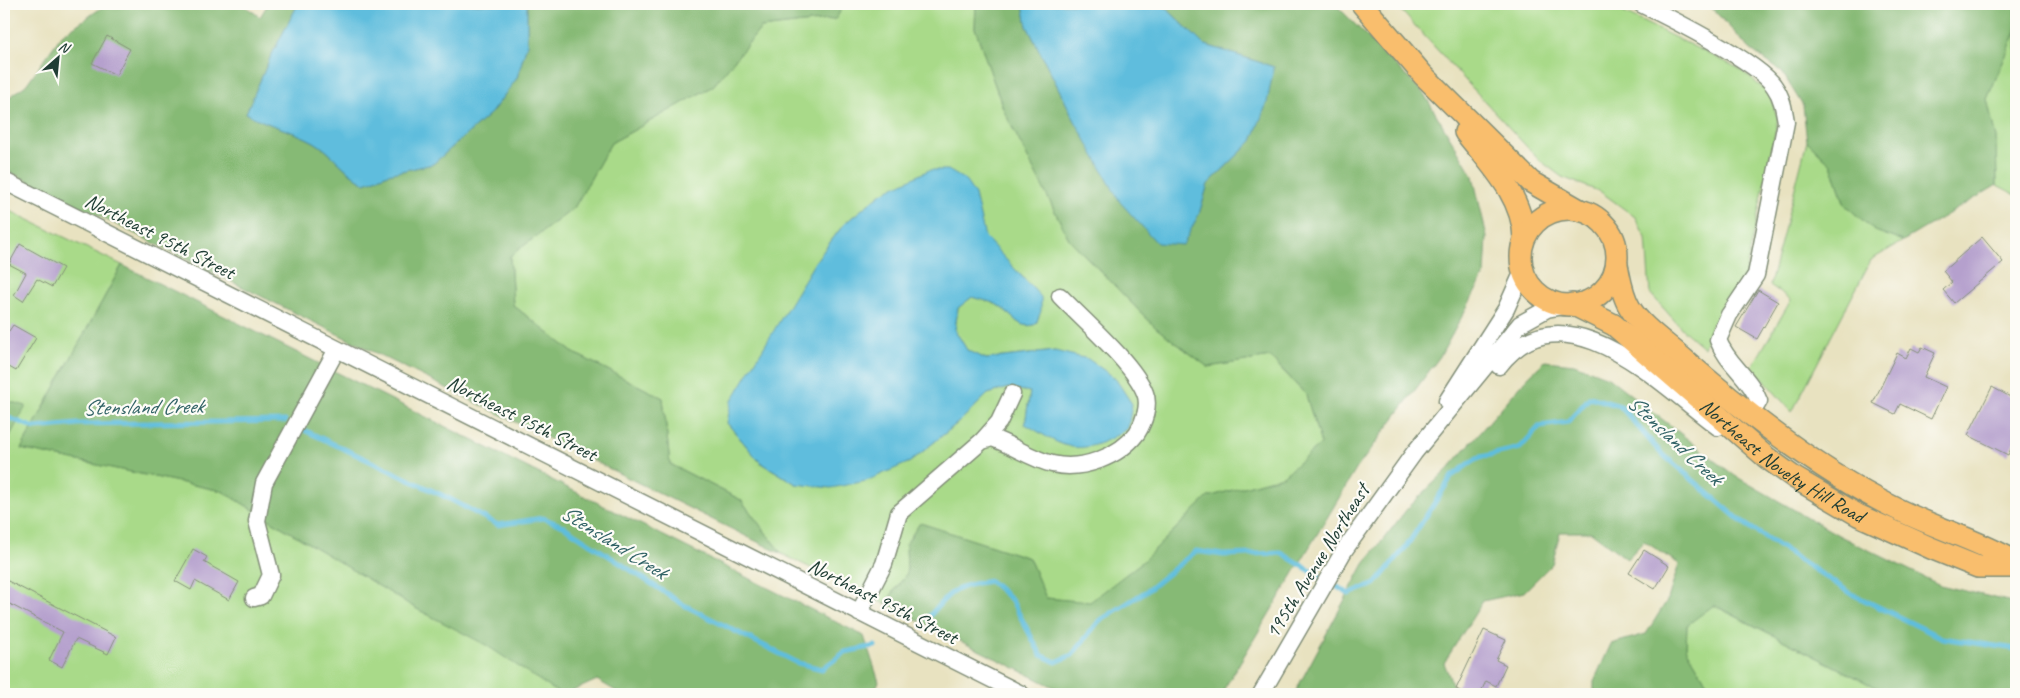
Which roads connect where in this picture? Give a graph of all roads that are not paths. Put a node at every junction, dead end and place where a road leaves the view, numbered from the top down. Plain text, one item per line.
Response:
1 (1362, 4) edge
2 (1641, 4) edge
3 (1424, 75) junction
4 (4, 181) edge
5 (1578, 209) junction
6 (1524, 238) junction
7 (1617, 265) junction
8 (1523, 271) junction
9 (1060, 296) dead end
10 (1570, 304) junction
11 (337, 349) junction
12 (1012, 394) dead end
13 (1751, 414) junction
14 (982, 441) junction
15 (1414, 453) junction
16 (1767, 458) junction
17 (2016, 562) edge
18 (2016, 567) edge
19 (254, 598) dead end
20 (859, 613) junction
21 (1020, 694) edge
22 (1261, 694) edge

1 - 3 main road
2 - 13 street
3 - 5 main road
3 - 6 main road
4 - 11 street, Northeast 95th Street
5 - 6 main road
5 - 7 main road
6 - 8 main road
7 - 10 main road
7 - 13 main road, Northeast Novelty Hill Road
8 - 10 main road
8 - 15 street
9 - 14 street
10 - 15 street
10 - 16 main road, Northeast Novelty Hill Road
11 - 19 street
11 - 20 street, Northeast 95th Street
12 - 14 street
13 - 17 main road, Northeast Novelty Hill Road
14 - 20 street
15 - 16 street
15 - 22 street, 195th Avenue Northeast
16 - 18 main road, Northeast Novelty Hill Road
20 - 21 street, Northeast 95th Street

